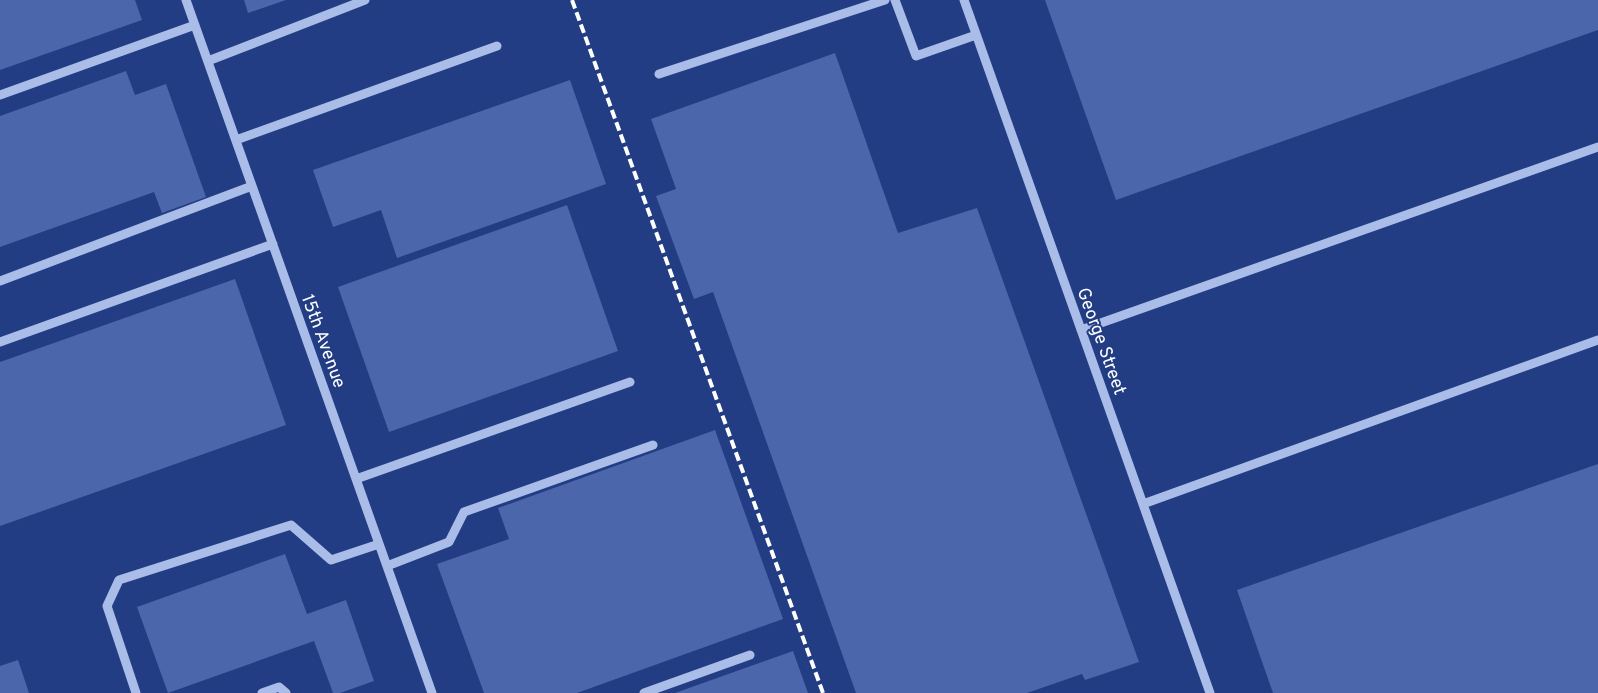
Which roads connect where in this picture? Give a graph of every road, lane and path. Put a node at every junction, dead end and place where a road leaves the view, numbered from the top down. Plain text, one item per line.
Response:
1 (186, 0) edge
2 (364, 0) edge
3 (885, 0) edge
4 (895, 0) edge
5 (964, 0) edge
6 (195, 25) junction
7 (976, 36) junction
8 (497, 46) dead end
9 (208, 61) junction
10 (659, 74) dead end
11 (0, 95) edge
12 (236, 140) junction
13 (1598, 147) edge
14 (252, 186) junction
15 (273, 244) junction
16 (0, 280) edge
17 (1081, 330) junction
18 (1598, 340) edge
19 (0, 342) edge
20 (630, 382) dead end
21 (653, 445) dead end
22 (356, 479) junction
23 (1143, 504) junction
24 (379, 544) junction
25 (387, 566) junction
26 (750, 655) dead end
27 (136, 693) edge
28 (262, 693) edge
29 (286, 693) edge
30 (432, 693) edge
31 (644, 693) edge
32 (1210, 693) edge

1 - 6 street, 15th Avenue
2 - 9 street
3 - 10 street
4 - 7 street
5 - 7 street, George Street
6 - 9 street, 15th Avenue
6 - 11 street
7 - 17 street, George Street
8 - 12 street
9 - 12 street, 15th Avenue
12 - 14 street, 15th Avenue
13 - 17 street
14 - 15 street, 15th Avenue
14 - 16 street
15 - 19 street
15 - 22 street, 15th Avenue
17 - 23 street, George Street
18 - 23 street
20 - 22 street
21 - 25 street
22 - 24 street, 15th Avenue
23 - 32 street, George Street
24 - 25 street, 15th Avenue
24 - 27 street
25 - 30 street, 15th Avenue
26 - 31 street
28 - 29 street

